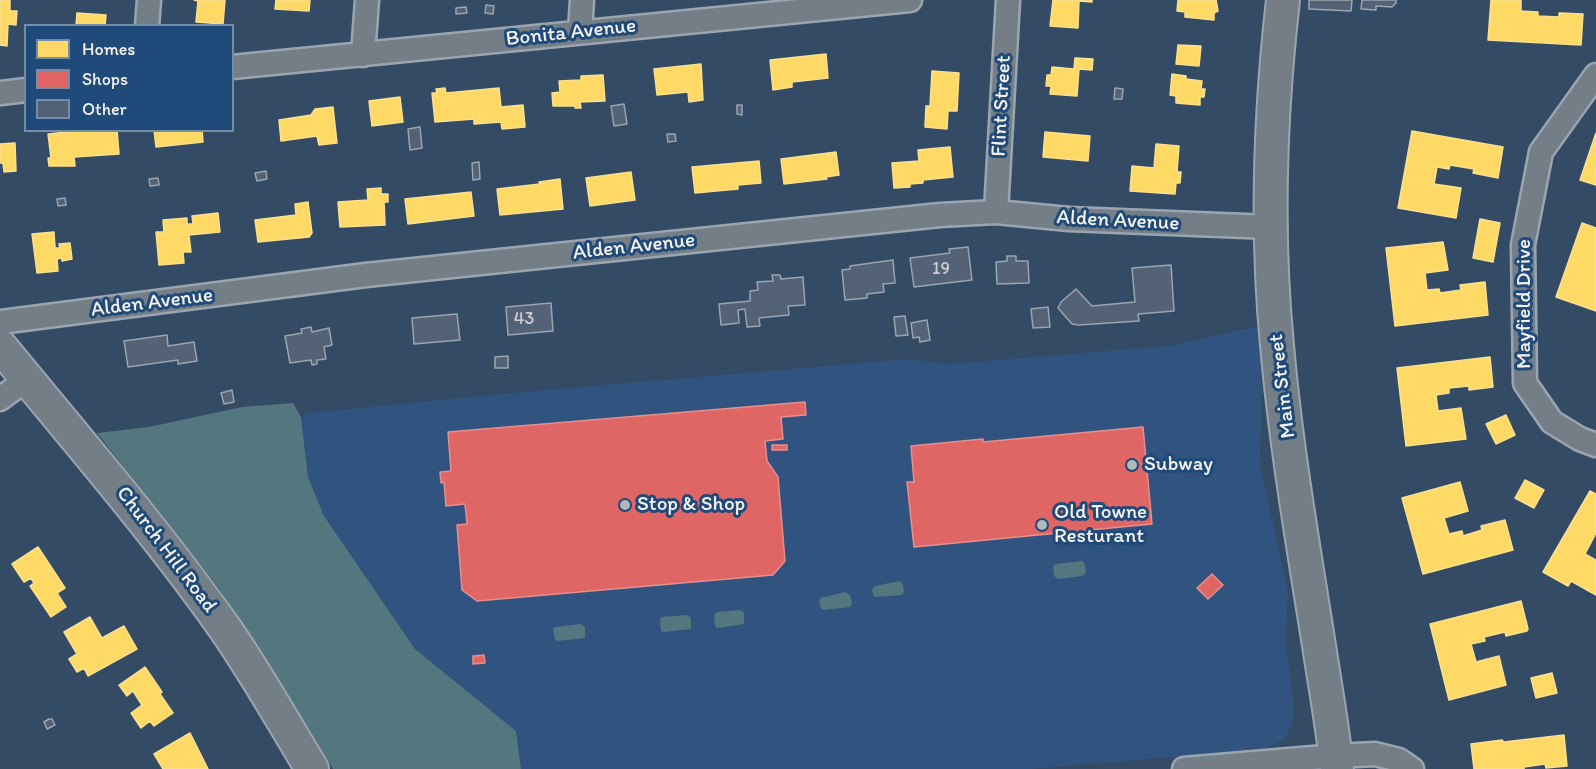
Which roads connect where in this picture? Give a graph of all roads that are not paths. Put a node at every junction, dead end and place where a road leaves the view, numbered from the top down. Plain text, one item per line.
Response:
1 (149, 0) edge
2 (367, 0) edge
3 (582, 0) edge
4 (910, 0) edge
5 (1008, 0) edge
6 (1283, 0) edge
7 (795, 5) edge
8 (147, 24) edge
9 (580, 32) junction
10 (363, 55) junction
11 (234, 67) edge
12 (1596, 75) edge
13 (24, 90) edge
14 (0, 93) edge
15 (996, 212) junction
16 (1271, 227) junction
17 (0, 322) edge
18 (0, 346) edge
19 (27, 379) junction
20 (0, 399) edge
21 (1596, 445) edge
22 (1336, 762) edge
23 (312, 769) edge
24 (1184, 769) edge
25 (1412, 769) edge

1 - 8 street
2 - 10 street
3 - 9 street
4 - 7 street, Bonita Avenue
5 - 15 street, Flint Street
6 - 16 main road, Main Street
7 - 9 street, Bonita Avenue
9 - 10 street, Bonita Avenue
10 - 11 street, Bonita Avenue
12 - 21 street, Mayfield Drive
13 - 14 street
15 - 16 street, Alden Avenue
15 - 17 street, Alden Avenue
16 - 22 main road, Main Street
18 - 19 main road, Church Hill Road
19 - 20 street
19 - 23 main road, Church Hill Road
22 - 24 street
22 - 25 street

